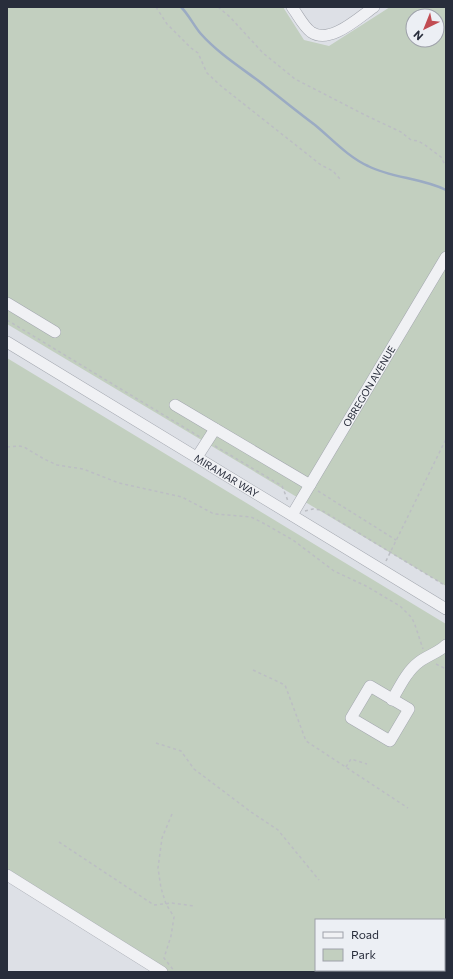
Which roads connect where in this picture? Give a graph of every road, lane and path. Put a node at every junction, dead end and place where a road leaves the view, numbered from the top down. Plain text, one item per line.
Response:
1 (156, 7) edge
2 (218, 7) edge
3 (292, 7) edge
4 (374, 7) edge
5 (446, 167) edge
6 (340, 179) dead end
7 (446, 257) edge
8 (7, 303) edge
9 (7, 320) edge
10 (55, 332) dead end
11 (7, 342) edge
12 (175, 405) dead end
13 (215, 429) junction
14 (446, 439) edge
15 (207, 441) junction
16 (7, 446) edge
17 (196, 457) junction
18 (310, 485) junction
19 (294, 512) junction
20 (396, 540) junction
21 (390, 552) junction
22 (382, 570) junction
23 (446, 586) edge
24 (446, 609) edge
25 (446, 645) edge
26 (427, 657) junction
27 (446, 669) edge
28 (252, 670) dead end
29 (392, 700) junction
30 (156, 743) dead end
31 (367, 764) dead end
32 (346, 767) junction
33 (408, 808) dead end
34 (172, 814) dead end
35 (59, 842) dead end
36 (7, 875) edge
37 (319, 880) dead end
38 (166, 904) junction
39 (194, 906) dead end
40 (162, 972) edge
41 (175, 972) edge

1 - 6 path
2 - 5 path
3 - 4 street
7 - 18 street, OBREGON AVENUE
8 - 10 street
9 - 15 path
11 - 17 street, MIRAMAR WAY
12 - 13 street
13 - 15 street
13 - 18 street
14 - 20 path
15 - 17 street
15 - 19 path
16 - 26 path
17 - 19 street, MIRAMAR WAY
18 - 19 street, OBREGON AVENUE
18 - 20 path
19 - 21 path
19 - 22 street, MIRAMAR WAY
20 - 21 path
21 - 22 path
21 - 23 path
22 - 24 street, MIRAMAR WAY
25 - 26 street
26 - 27 path
26 - 29 street
28 - 32 path
29 - 29 street
30 - 37 path
31 - 32 path
32 - 33 path
34 - 38 path
35 - 38 path
36 - 40 street
38 - 39 path
38 - 41 path

